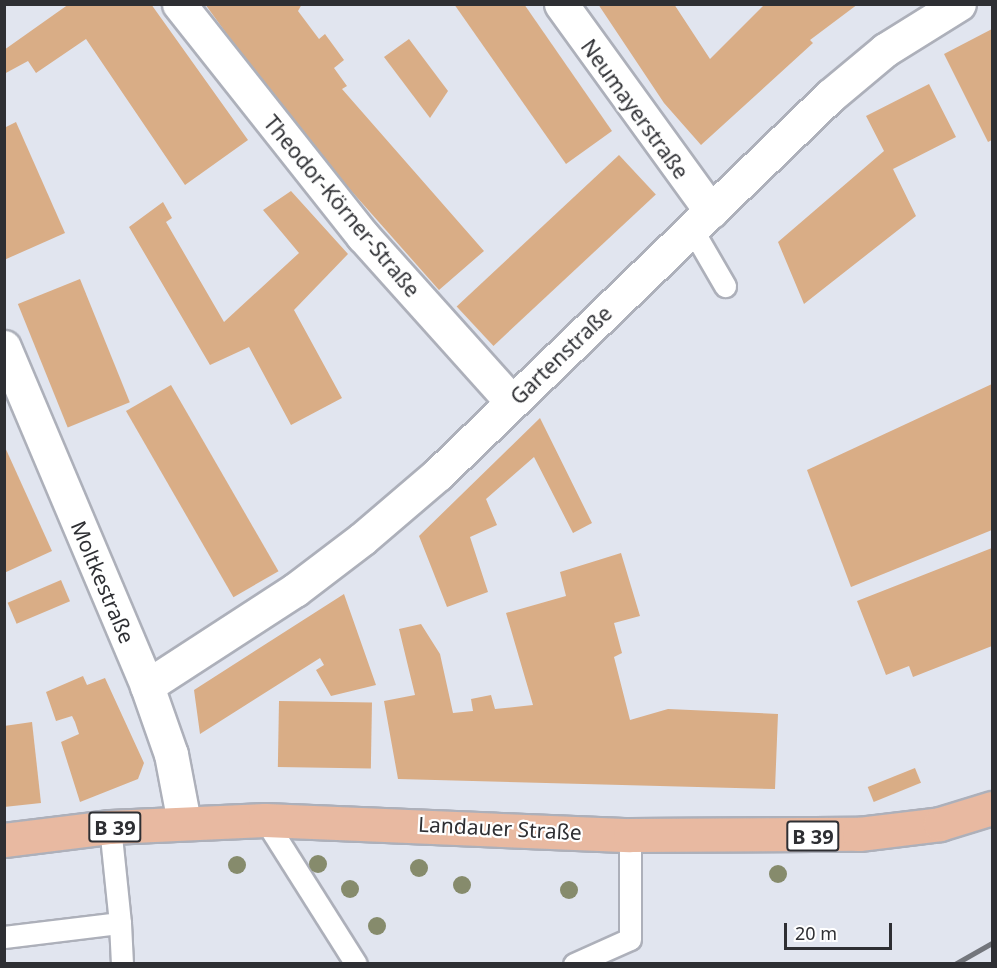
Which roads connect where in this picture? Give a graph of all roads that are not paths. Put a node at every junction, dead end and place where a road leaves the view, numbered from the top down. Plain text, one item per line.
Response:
1 (179, 4) edge
2 (561, 4) edge
3 (959, 4) edge
4 (701, 220) junction
5 (725, 286) dead end
6 (4, 347) edge
7 (512, 402) junction
8 (147, 686) junction
9 (993, 808) edge
10 (265, 820) junction
11 (184, 822) junction
12 (110, 828) junction
13 (630, 835) junction
14 (4, 840) edge
15 (120, 923) junction
16 (4, 937) edge
17 (122, 963) edge
18 (356, 963) edge
19 (574, 963) edge

1 - 7 street, Theodor-Körner-Straße
2 - 4 street, Neumayerstraße
3 - 4 street, Gartenstraße
4 - 5 lane
4 - 7 street, Gartenstraße
6 - 8 street, Moltkestraße
7 - 8 street, Gartenstraße
8 - 11 street, Moltkestraße
9 - 13 main road, Landauer Straße / B 39
10 - 11 main road, Landauer Straße / B 39
10 - 13 main road, Landauer Straße / B 39
10 - 18 lane
11 - 12 main road, Landauer Straße / B 39
12 - 14 main road, Landauer Straße / B 39
12 - 15 lane
13 - 19 lane
15 - 16 lane
15 - 17 lane

